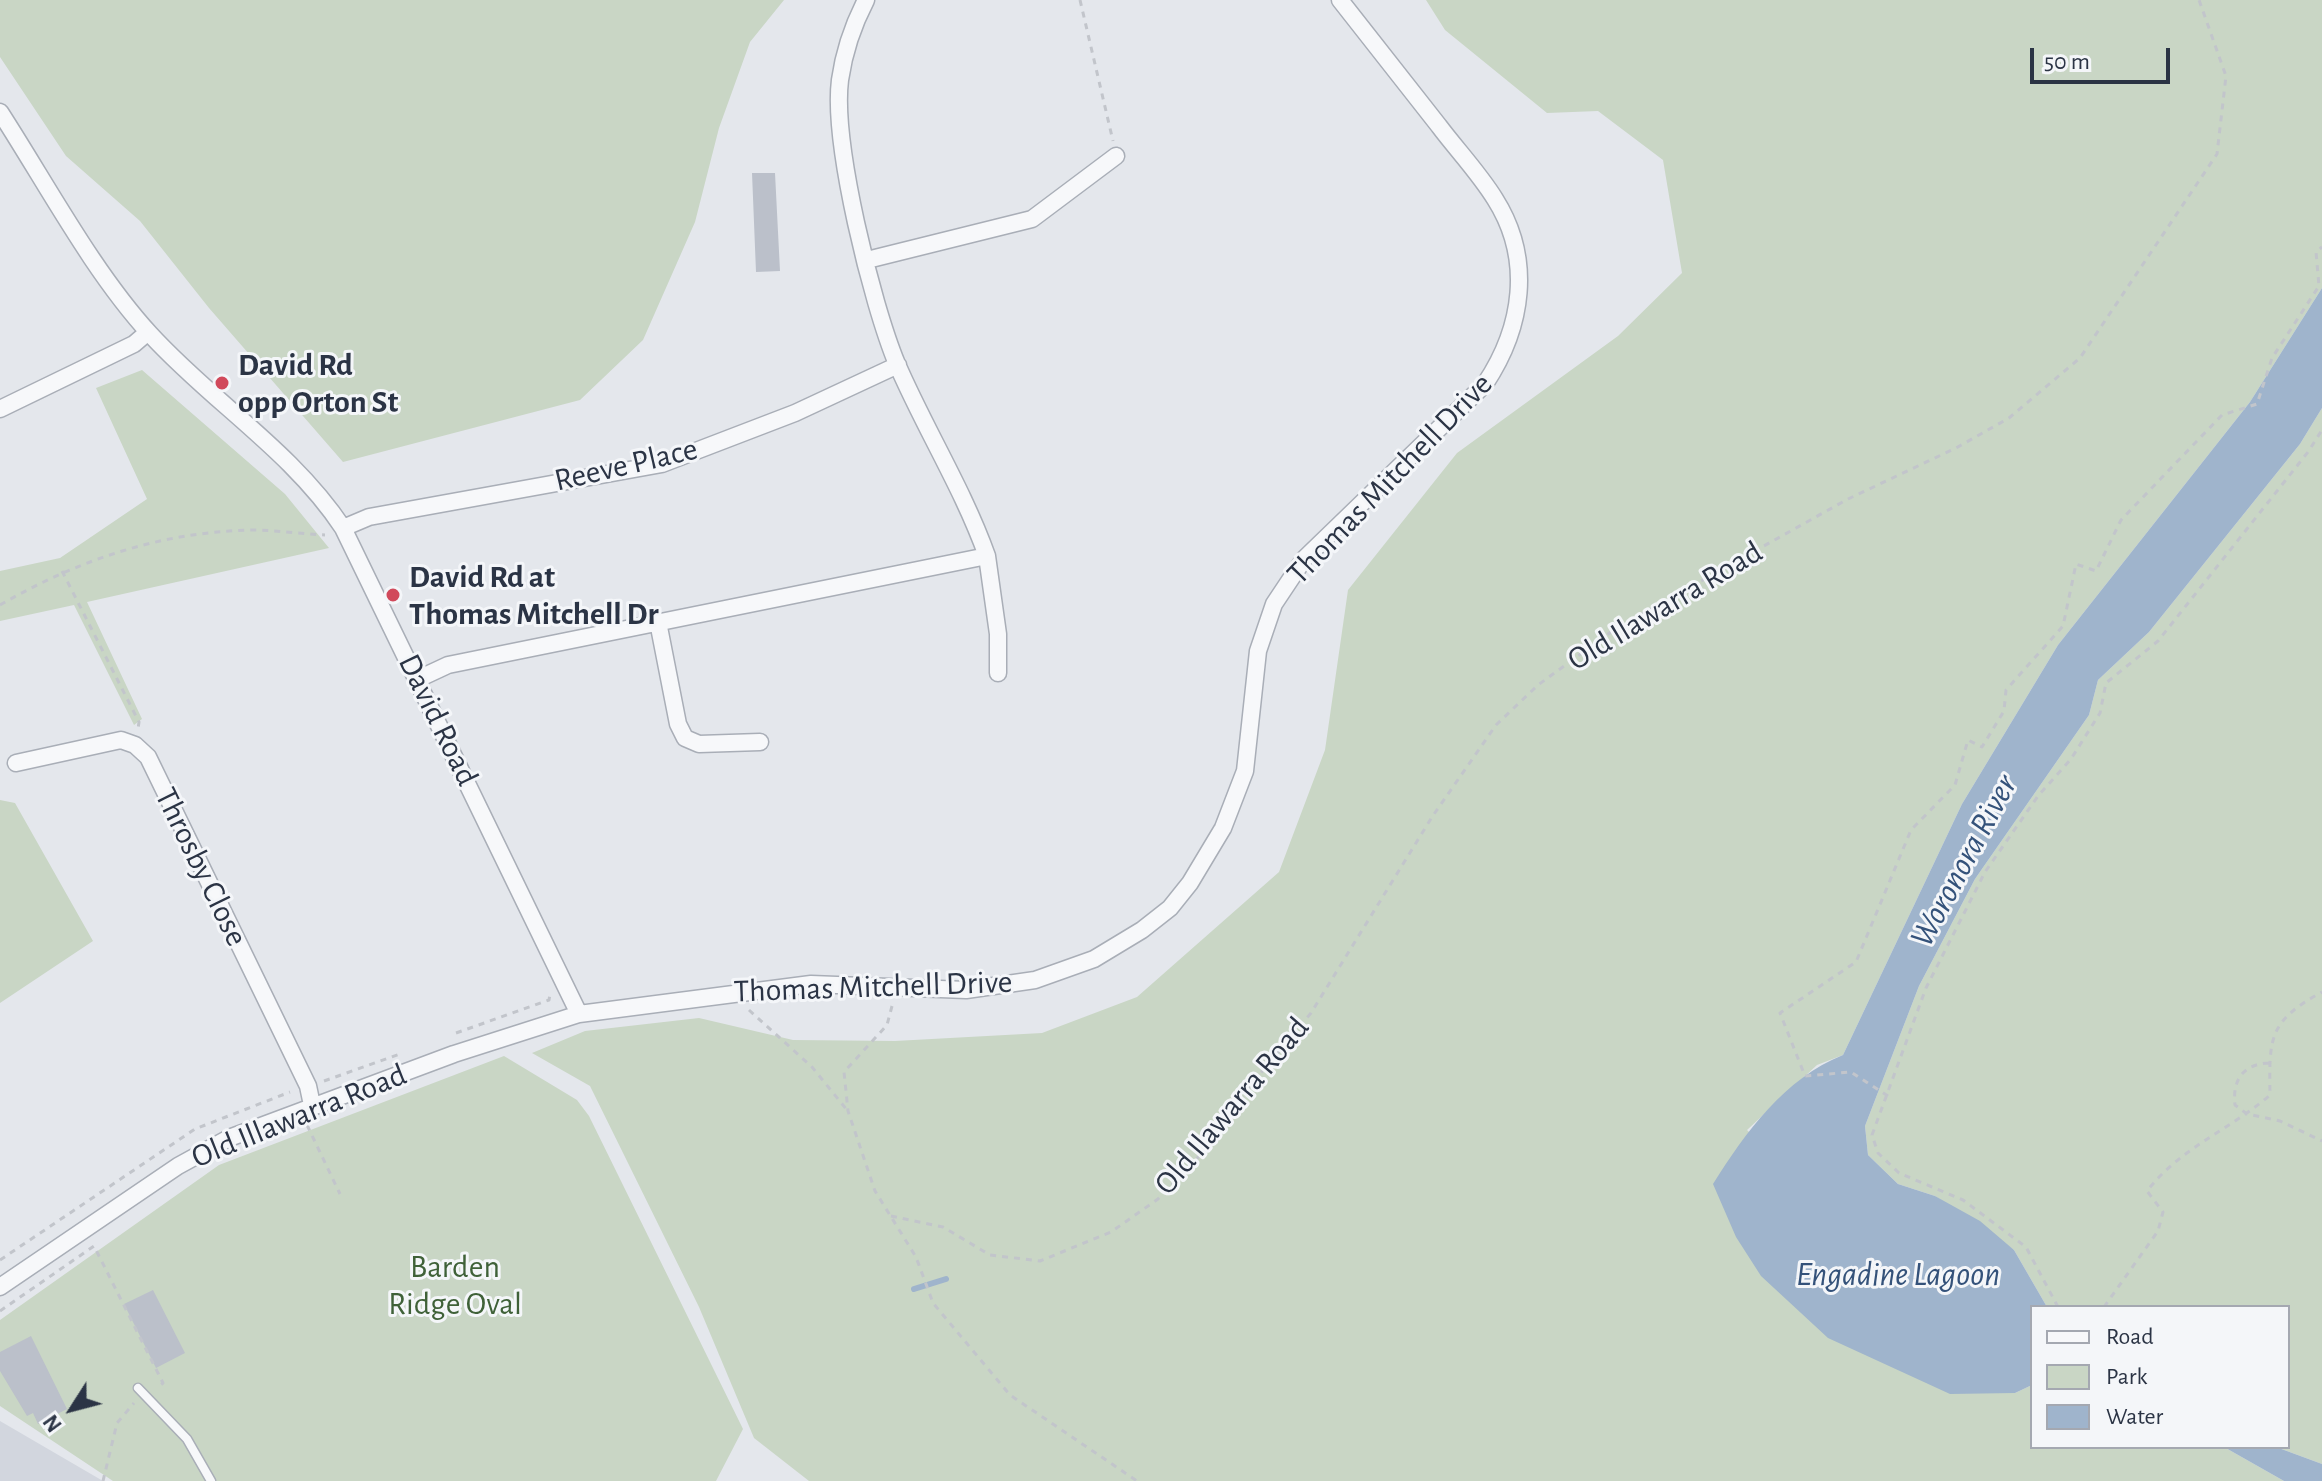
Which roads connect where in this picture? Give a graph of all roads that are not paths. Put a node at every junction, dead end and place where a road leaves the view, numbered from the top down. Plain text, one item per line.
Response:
1 (866, 0) edge
2 (1340, 0) edge
3 (0, 112) edge
4 (1116, 156) road end
5 (867, 260) junction
6 (148, 332) junction
7 (898, 365) junction
8 (0, 409) edge
9 (343, 528) junction
10 (987, 556) junction
11 (658, 622) junction
12 (998, 673) dead end
13 (418, 679) junction
14 (760, 742) dead end
15 (16, 763) dead end
16 (579, 1014) junction
17 (312, 1105) junction
18 (0, 1287) edge
19 (138, 1388) dead end
20 (211, 1481) edge

1 - 5 street
2 - 16 street, Thomas Mitchell Drive
3 - 6 street, David Road
4 - 5 street
5 - 7 street
6 - 8 street
6 - 9 street, David Road
7 - 9 street, Reeve Place
7 - 10 street
9 - 13 street, David Road
10 - 11 street
10 - 12 street
11 - 13 street
11 - 14 street
13 - 16 street, David Road
15 - 17 street, Throsby Close
16 - 17 street, Old Illawarra Road
17 - 18 street, Old Illawarra Road
19 - 20 lane

